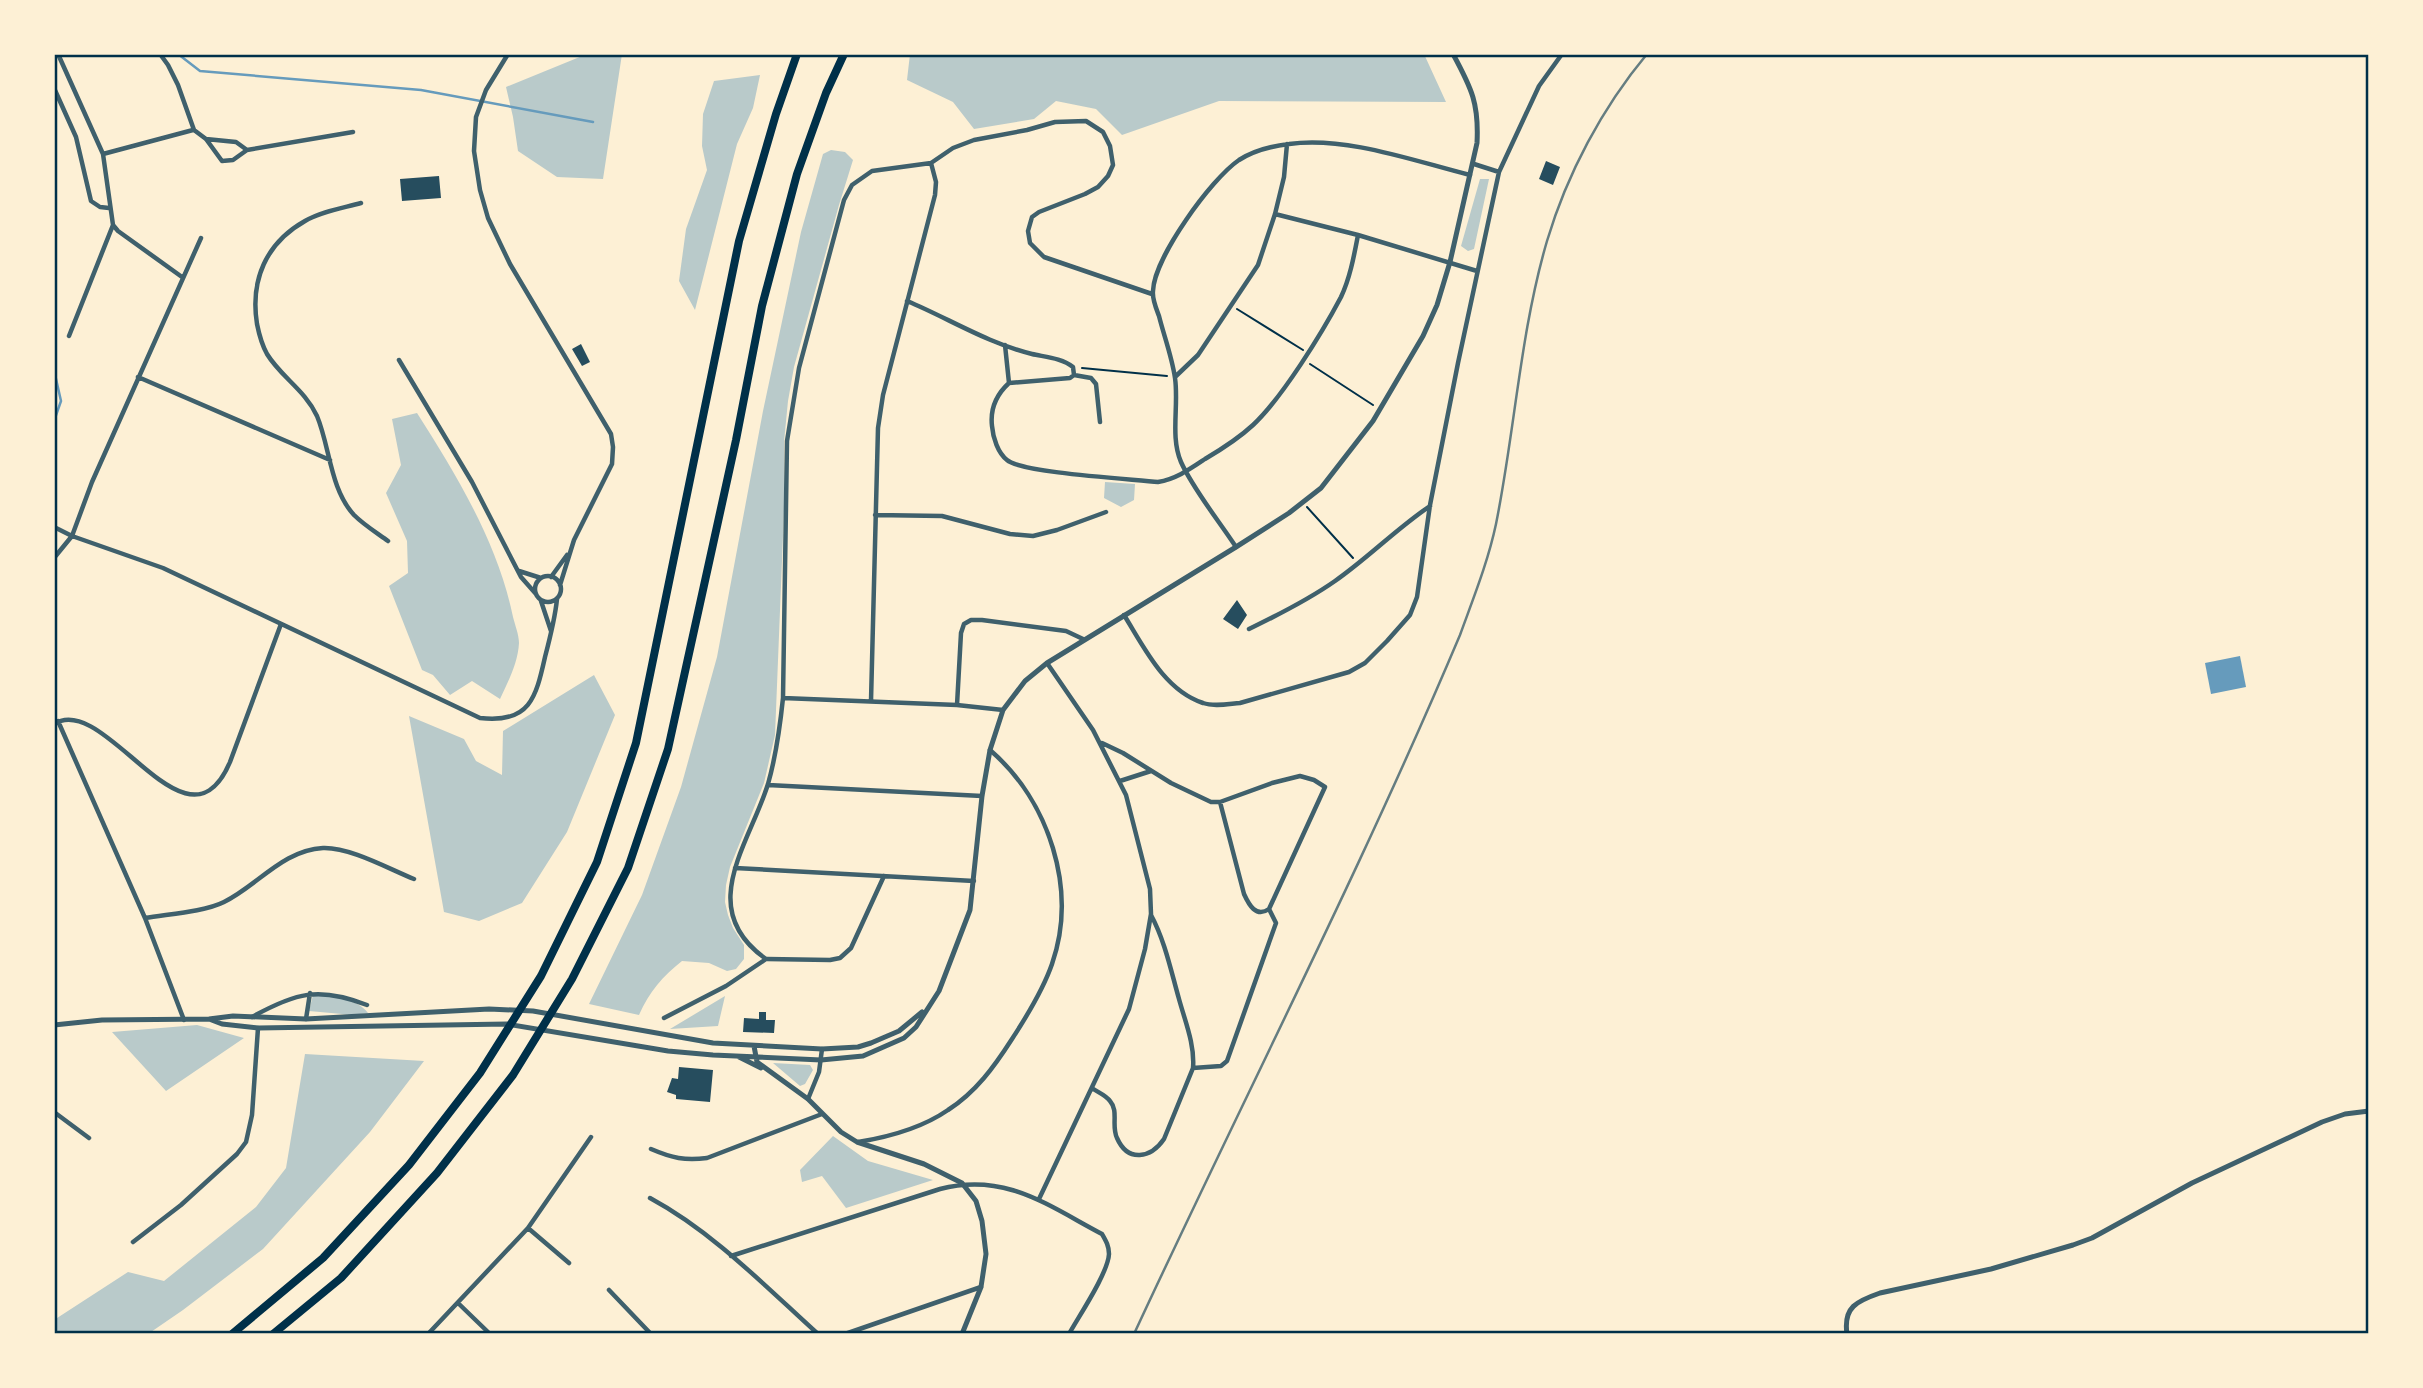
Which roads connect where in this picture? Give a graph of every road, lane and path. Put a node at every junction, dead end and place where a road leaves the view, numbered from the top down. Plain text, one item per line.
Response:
1 (58, 54) edge
2 (160, 54) edge
3 (508, 54) edge
4 (797, 54) edge
5 (844, 54) edge
6 (1453, 54) edge
7 (1562, 54) edge
8 (54, 88) edge
9 (194, 130) junction
10 (353, 132) dead end
11 (206, 139) junction
12 (1287, 144) junction
13 (247, 150) junction
14 (103, 154) junction
15 (931, 163) junction
16 (1474, 164) junction
17 (1499, 172) junction
18 (1470, 175) junction
19 (361, 203) dead end
20 (109, 208) junction
21 (1275, 214) junction
22 (113, 225) junction
23 (1358, 235) junction
24 (201, 238) dead end
25 (1450, 262) junction
26 (1477, 271) junction
27 (182, 277) junction
28 (1152, 294) junction
29 (906, 301) junction
30 (1232, 305) junction
31 (69, 336) dead end
32 (1005, 345) junction
33 (1307, 352) junction
34 (399, 360) dead end
35 (1303, 360) junction
36 (1073, 367) junction
37 (1074, 375) junction
38 (138, 377) junction
39 (1175, 377) junction
40 (1009, 383) junction
41 (1379, 410) junction
42 (1100, 422) dead end
43 (330, 460) junction
44 (1186, 471) junction
45 (1303, 502) junction
46 (1430, 505) junction
47 (1106, 512) dead end
48 (875, 514) junction
49 (54, 527) edge
50 (72, 536) junction
51 (388, 541) dead end
52 (1236, 547) junction
53 (568, 555) junction
54 (54, 558) edge
55 (1358, 564) junction
56 (519, 571) junction
57 (551, 577) junction
58 (542, 578) junction
59 (560, 585) junction
60 (536, 594) junction
61 (557, 599) junction
62 (541, 600) junction
63 (1124, 615) junction
64 (281, 624) junction
65 (1249, 629) dead end
66 (551, 632) junction
67 (1083, 639) junction
68 (1047, 663) junction
69 (783, 698) junction
70 (871, 701) junction
71 (957, 705) junction
72 (1003, 710) junction
73 (56, 723) edge
74 (1100, 743) junction
75 (990, 750) junction
76 (1151, 771) junction
77 (1120, 781) junction
78 (768, 785) junction
79 (982, 796) junction
80 (1220, 802) junction
81 (734, 868) junction
82 (884, 876) junction
83 (414, 879) dead end
84 (975, 881) junction
85 (1269, 909) junction
86 (1151, 914) junction
87 (145, 918) junction
88 (766, 959) junction
89 (310, 993) junction
90 (367, 1005) dead end
91 (928, 1007) junction
92 (252, 1017) junction
93 (664, 1018) dead end
94 (209, 1019) junction
95 (306, 1019) junction
96 (184, 1020) junction
97 (54, 1025) edge
98 (258, 1028) junction
99 (754, 1046) junction
100 (822, 1049) junction
101 (739, 1057) junction
102 (755, 1058) junction
103 (821, 1060) junction
104 (1193, 1068) junction
105 (767, 1070) junction
106 (1091, 1088) junction
107 (808, 1099) junction
108 (2369, 1111) edge
109 (54, 1112) edge
110 (821, 1114) junction
111 (591, 1137) dead end
112 (89, 1138) dead end
113 (857, 1142) junction
114 (651, 1149) dead end
115 (962, 1183) junction
116 (650, 1198) dead end
117 (1039, 1199) junction
118 (528, 1228) junction
119 (133, 1242) dead end
120 (731, 1256) junction
121 (569, 1263) dead end
122 (981, 1287) junction
123 (609, 1290) dead end
124 (458, 1303) junction
125 (963, 1333) edge
126 (232, 1334) edge
127 (273, 1334) edge
128 (428, 1334) edge
129 (490, 1334) edge
130 (651, 1334) edge
131 (818, 1334) edge
132 (830, 1334) edge
133 (845, 1334) edge
134 (1069, 1334) edge
135 (1847, 1334) edge

1 - 14 street
2 - 9 street
3 - 53 street
4 - 126 highway
5 - 127 highway
6 - 16 street
7 - 17 street
8 - 20 street
9 - 11 street
9 - 14 street
10 - 13 street
11 - 13 street
11 - 13 street
12 - 18 street
12 - 21 street
12 - 28 street
14 - 20 street
15 - 28 street
15 - 29 street
15 - 69 street
16 - 17 street
16 - 18 street
17 - 26 street
18 - 25 street
19 - 43 street
20 - 22 street
21 - 23 street
21 - 30 street
22 - 27 street
22 - 31 street
23 - 25 street
23 - 33 street
24 - 27 street
25 - 26 street
25 - 41 street
26 - 46 street
27 - 38 street
28 - 39 street
29 - 32 street
29 - 48 street
30 - 33 path
30 - 39 street
32 - 36 street
32 - 40 street
33 - 35 street
34 - 56 street
35 - 41 path
35 - 44 street
36 - 37 street
36 - 39 path
37 - 40 street
37 - 42 street
38 - 43 street
38 - 50 street
39 - 44 street
40 - 44 street
41 - 45 street
43 - 51 street
44 - 52 street
45 - 52 street
45 - 55 path
46 - 55 street
46 - 63 street
47 - 48 street
48 - 70 street
49 - 50 street
50 - 54 street
50 - 64 street
52 - 63 street
53 - 57 street
53 - 59 street
55 - 65 street
56 - 58 street
56 - 60 street
57 - 58 street
57 - 59 street
58 - 60 street
59 - 61 street
60 - 62 street
61 - 62 street
61 - 66 street
62 - 66 street
63 - 67 street
64 - 66 street
64 - 73 street
67 - 68 street
67 - 71 street
68 - 72 street
68 - 74 street
69 - 70 street
69 - 78 street
70 - 71 street
71 - 72 street
72 - 75 street
73 - 87 street
74 - 76 street
74 - 77 street
75 - 79 street
75 - 113 street
76 - 77 street
76 - 80 street
77 - 86 street
78 - 79 street
78 - 81 street
79 - 84 street
80 - 85 street
80 - 85 street
81 - 82 street
81 - 88 street
82 - 84 street
82 - 88 street
83 - 87 street
84 - 91 street
85 - 104 street
86 - 104 street
86 - 106 street
87 - 96 street
88 - 93 street
89 - 90 street
89 - 92 street
89 - 95 street
91 - 100 street
91 - 103 street
92 - 94 street
92 - 95 street
94 - 96 street
94 - 98 street
95 - 99 street
96 - 97 street
98 - 101 street
98 - 119 street
99 - 100 street
99 - 102 street
100 - 103 street
101 - 102 street
101 - 105 street
102 - 103 street
102 - 105 street
103 - 107 street
104 - 106 street
105 - 107 street
106 - 117 street
107 - 110 street
108 - 135 street
109 - 112 street
110 - 113 street
110 - 114 street
111 - 118 street
113 - 115 street
115 - 117 street
115 - 120 street
115 - 122 street
116 - 120 street
117 - 134 street
118 - 121 street
118 - 124 street
120 - 131 street
122 - 125 street
122 - 133 street
123 - 130 street
124 - 128 street
124 - 129 street
131 - 132 street

